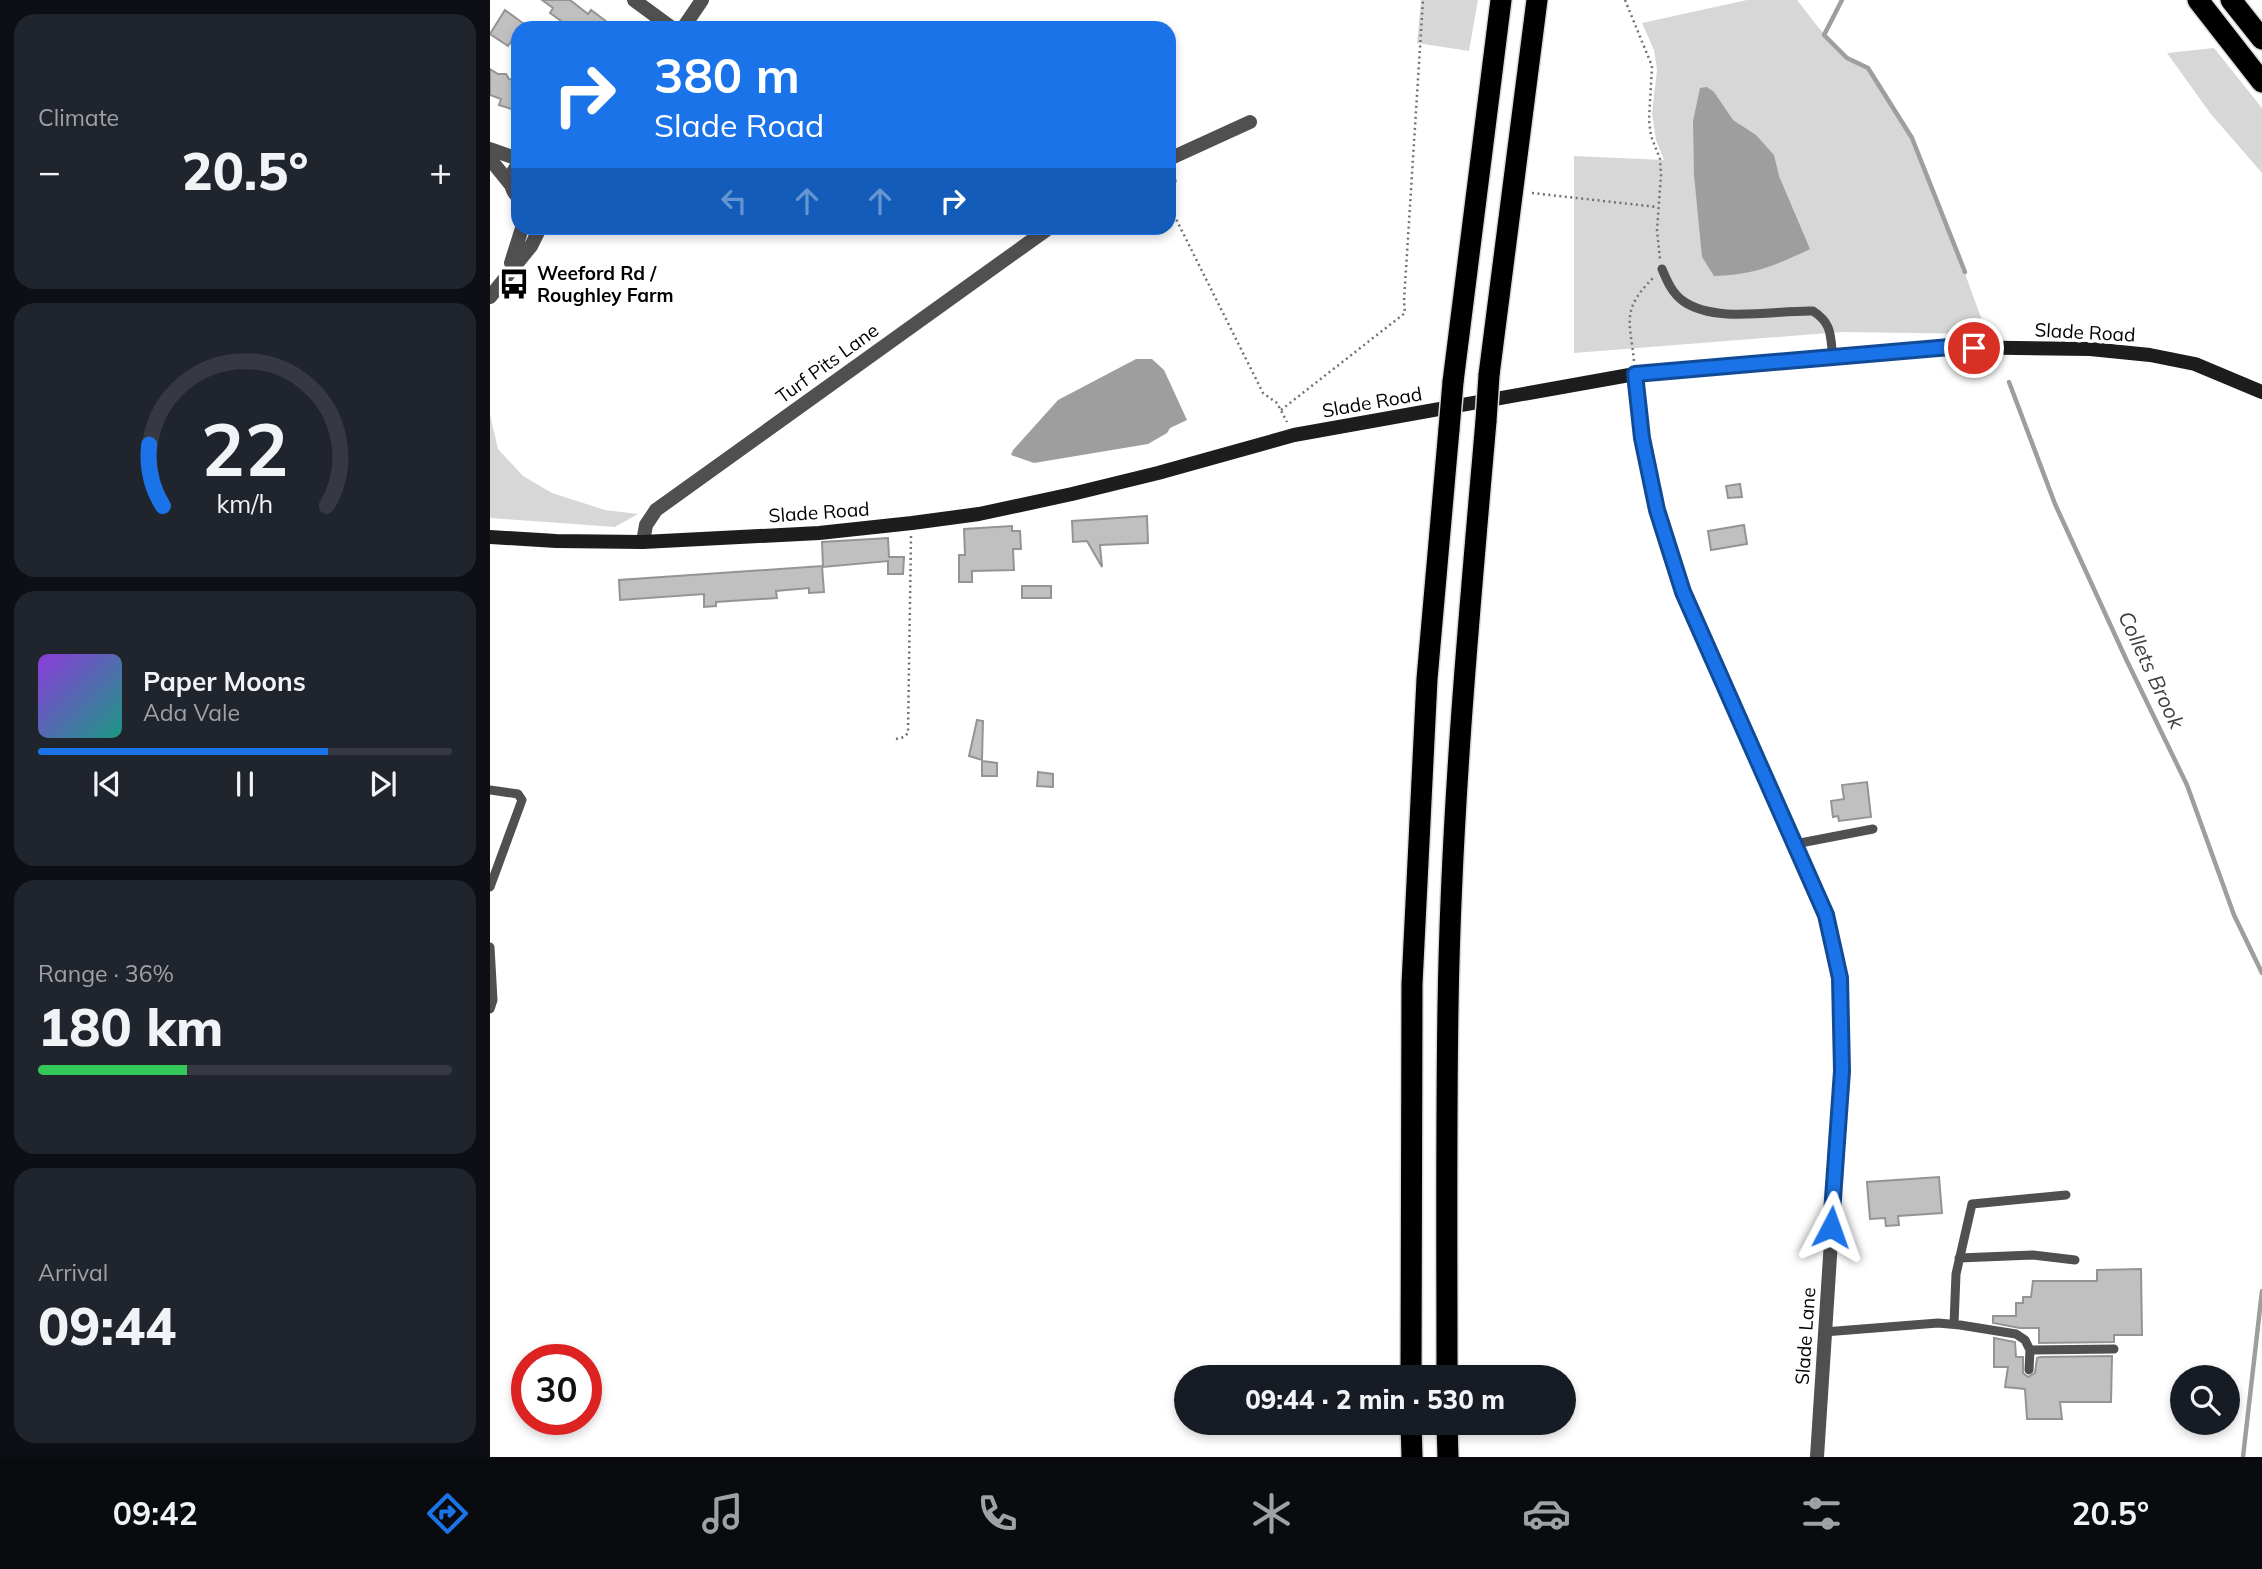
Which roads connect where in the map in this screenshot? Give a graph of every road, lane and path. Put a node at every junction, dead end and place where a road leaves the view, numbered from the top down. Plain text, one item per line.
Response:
1 (634, 0) edge
2 (702, 0) edge
3 (1423, 0) edge
4 (1501, 0) edge
5 (1537, 0) edge
6 (1625, 0) edge
7 (2198, 0) edge
8 (2231, 0) edge
9 (662, 21) edge
10 (688, 21) edge
11 (2262, 39) edge
12 (2262, 82) edge
13 (1250, 122) dead end
14 (490, 149) edge
15 (511, 156) edge
16 (1176, 156) edge
17 (490, 159) edge
18 (511, 187) edge
19 (1542, 194) dead end
20 (1657, 207) junction
21 (1176, 219) edge
22 (520, 235) edge
23 (536, 235) edge
24 (1039, 235) edge
25 (1662, 269) junction
26 (509, 271) junction
27 (490, 297) edge
28 (1833, 358) junction
29 (1635, 374) junction
30 (2262, 392) edge
31 (1281, 410) junction
32 (1294, 435) junction
33 (912, 523) junction
34 (490, 537) edge
35 (643, 542) junction
36 (896, 739) dead end
37 (490, 790) edge
38 (1873, 829) dead end
39 (1795, 844) junction
40 (490, 887) edge
41 (490, 947) edge
42 (490, 1009) edge
43 (2066, 1195) dead end
44 (1959, 1258) junction
45 (2075, 1260) dead end
46 (1954, 1324) junction
47 (1824, 1332) junction
48 (2114, 1349) dead end
49 (2030, 1350) junction
50 (1411, 1365) edge
51 (1447, 1365) edge
52 (2029, 1370) dead end
53 (1411, 1435) edge
54 (1447, 1435) edge
55 (1412, 1457) edge
56 (1448, 1457) edge
57 (1817, 1457) edge

1 - 9 street
2 - 10 street
3 - 31 path
4 - 50 highway, bridge
5 - 51 highway, bridge
6 - 20 path
7 - 12 highway
8 - 11 highway
13 - 16 street
14 - 15 street
17 - 18 street
19 - 20 path
20 - 25 path
21 - 31 path
22 - 26 street
23 - 26 street
24 - 35 street, Turf Pits Lane
25 - 28 lane
25 - 29 path
26 - 27 street
28 - 29 main road, Slade Road
28 - 30 main road, Slade Road
29 - 32 main road, Slade Road
29 - 39 street, Slade Lane
31 - 32 path
32 - 33 main road, Slade Road
33 - 35 main road, Slade Road
33 - 36 path
34 - 35 main road, Slade Road
37 - 40 lane
38 - 39 lane
39 - 47 street, Slade Lane
41 - 42 lane
43 - 44 lane
44 - 45 lane
44 - 46 lane
46 - 47 lane
46 - 49 lane
47 - 57 street, Slade Lane
48 - 49 lane
49 - 52 lane
53 - 55 highway
54 - 56 highway

